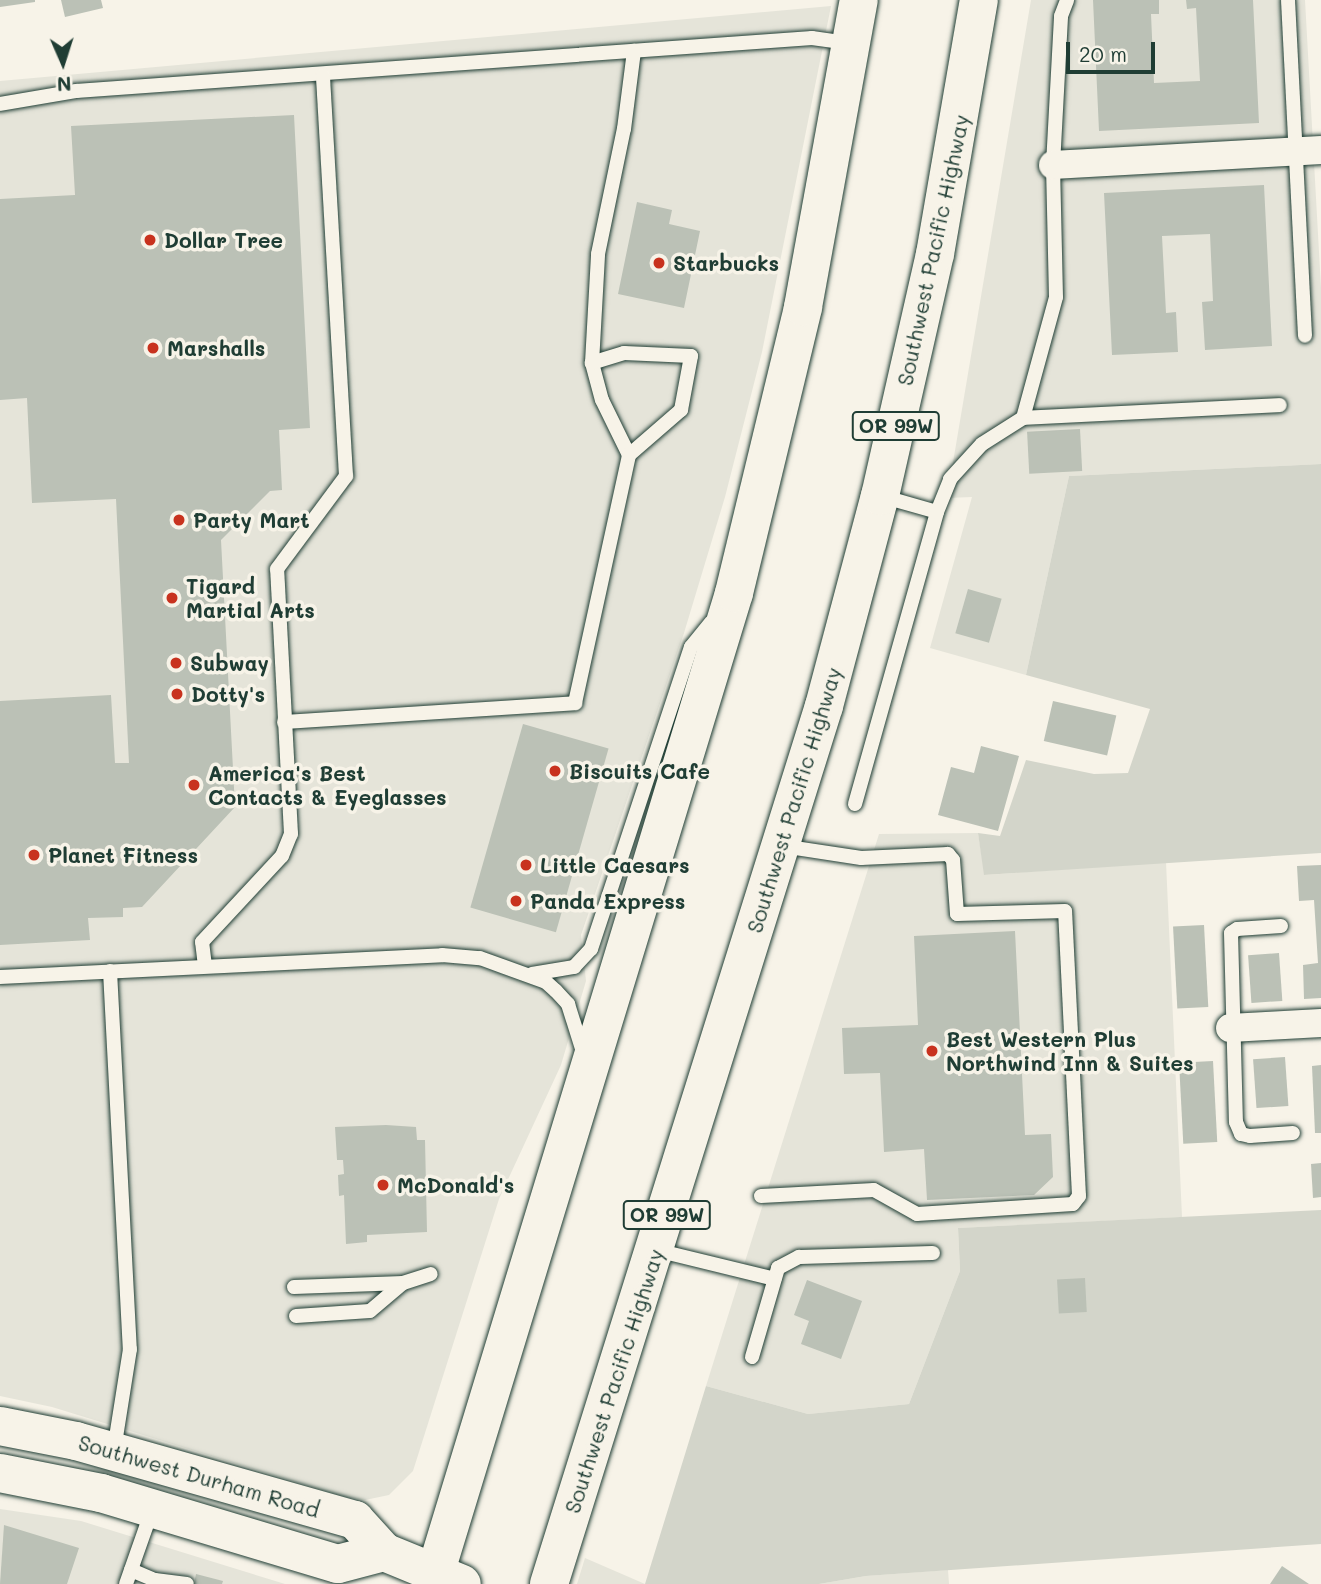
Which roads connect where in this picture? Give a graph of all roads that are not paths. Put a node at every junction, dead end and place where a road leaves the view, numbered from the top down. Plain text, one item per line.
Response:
1 (859, 0) edge
2 (979, 0) edge
3 (1067, 0) edge
4 (1288, 0) edge
5 (851, 44) junction
6 (634, 51) junction
7 (323, 76) junction
8 (0, 104) edge
9 (1308, 151) edge
10 (1053, 165) junction
11 (1305, 335) dead end
12 (592, 363) junction
13 (1280, 405) dead end
14 (1023, 418) junction
15 (629, 455) junction
16 (880, 496) junction
17 (937, 512) junction
18 (734, 593) junction
19 (284, 722) junction
20 (855, 804) dead end
21 (783, 846) junction
22 (1280, 926) dead end
23 (205, 966) junction
24 (110, 971) junction
25 (527, 975) junction
26 (0, 977) edge
27 (1321, 1023) edge
28 (1230, 1028) junction
29 (589, 1076) junction
30 (1293, 1133) dead end
31 (761, 1196) dead end
32 (656, 1250) junction
33 (933, 1253) dead end
34 (430, 1274) dead end
35 (775, 1279) junction
36 (402, 1283) junction
37 (294, 1287) dead end
38 (296, 1316) dead end
39 (752, 1357) dead end
40 (0, 1426) edge
41 (114, 1451) junction
42 (0, 1473) edge
43 (152, 1509) junction
44 (384, 1552) junction
45 (128, 1577) edge
46 (443, 1581) edge
47 (187, 1584) edge
48 (549, 1584) edge

1 - 5 main road
2 - 16 main road, Southwest Pacific Highway / OR 99W
3 - 10 lane
4 - 9 lane
5 - 6 lane
5 - 18 main road
6 - 7 lane
6 - 12 lane
7 - 8 lane
7 - 19 lane
9 - 10 street
9 - 11 lane
10 - 14 lane
12 - 15 lane
12 - 15 lane
13 - 14 lane
14 - 17 lane
15 - 19 lane
16 - 17 lane
16 - 21 main road, Southwest Pacific Highway / OR 99W
17 - 20 lane
18 - 25 lane
18 - 29 main road
19 - 23 lane
21 - 31 lane
21 - 32 main road, Southwest Pacific Highway / OR 99W
22 - 28 lane
23 - 24 lane
23 - 25 lane
24 - 26 lane
24 - 41 lane
25 - 29 lane
27 - 28 street
28 - 30 lane
29 - 46 main road
32 - 35 lane
32 - 48 main road, Southwest Pacific Highway / OR 99W
33 - 35 lane
34 - 36 lane
35 - 39 lane
36 - 37 lane
36 - 38 lane
40 - 41 main road, Southwest Durham Road
41 - 44 main road, Southwest Durham Road
42 - 43 main road, Southwest Durham Road
43 - 44 main road, Southwest Durham Road
43 - 45 lane
44 - 46 main road, Southwest Durham Road
45 - 47 lane

